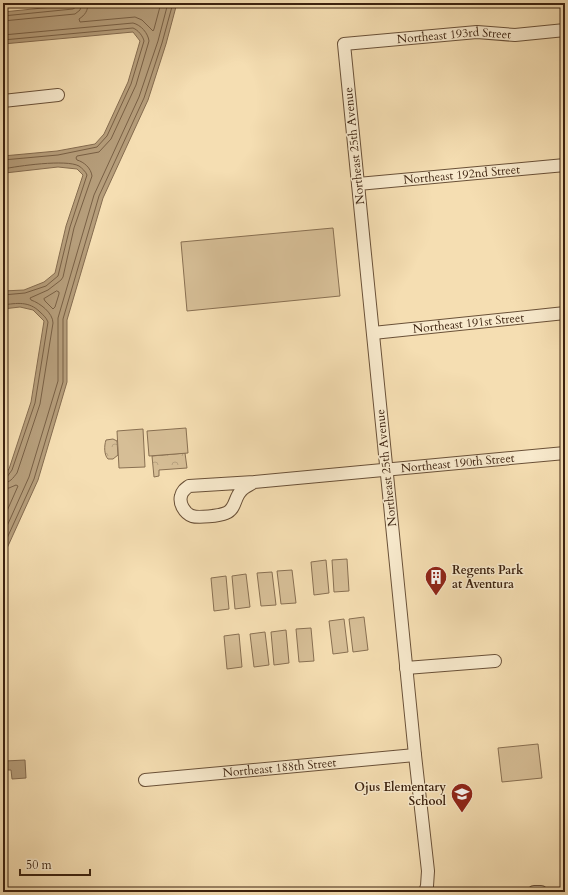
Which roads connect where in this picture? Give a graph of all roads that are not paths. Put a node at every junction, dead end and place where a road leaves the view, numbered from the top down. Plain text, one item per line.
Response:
1 (565, 30) edge
2 (344, 44) joint
3 (58, 95) dead end
4 (3, 101) edge
5 (565, 165) edge
6 (358, 184) junction
7 (565, 313) edge
8 (373, 333) junction
9 (565, 453) edge
10 (386, 470) junction
11 (254, 482) junction
12 (494, 661) dead end
13 (406, 668) junction
14 (415, 754) junction
15 (145, 780) dead end
16 (425, 892) edge
17 (534, 892) edge
18 (541, 892) edge

1 - 2 street, Northeast 193rd Street
2 - 6 street, Northeast 25th Avenue
3 - 4 street
5 - 6 street, Northeast 192nd Street
6 - 8 street, Northeast 25th Avenue
7 - 8 street, Northeast 191st Street
8 - 10 street, Northeast 25th Avenue
9 - 10 street, Northeast 190th Street
10 - 11 street, Northeast 190th Street
10 - 13 street, Northeast 25th Avenue
11 - 11 street, Northeast 190th Street
12 - 13 street
13 - 14 street, Northeast 25th Avenue
14 - 15 street, Northeast 188th Street
14 - 16 street, Northeast 25th Avenue
17 - 18 street

